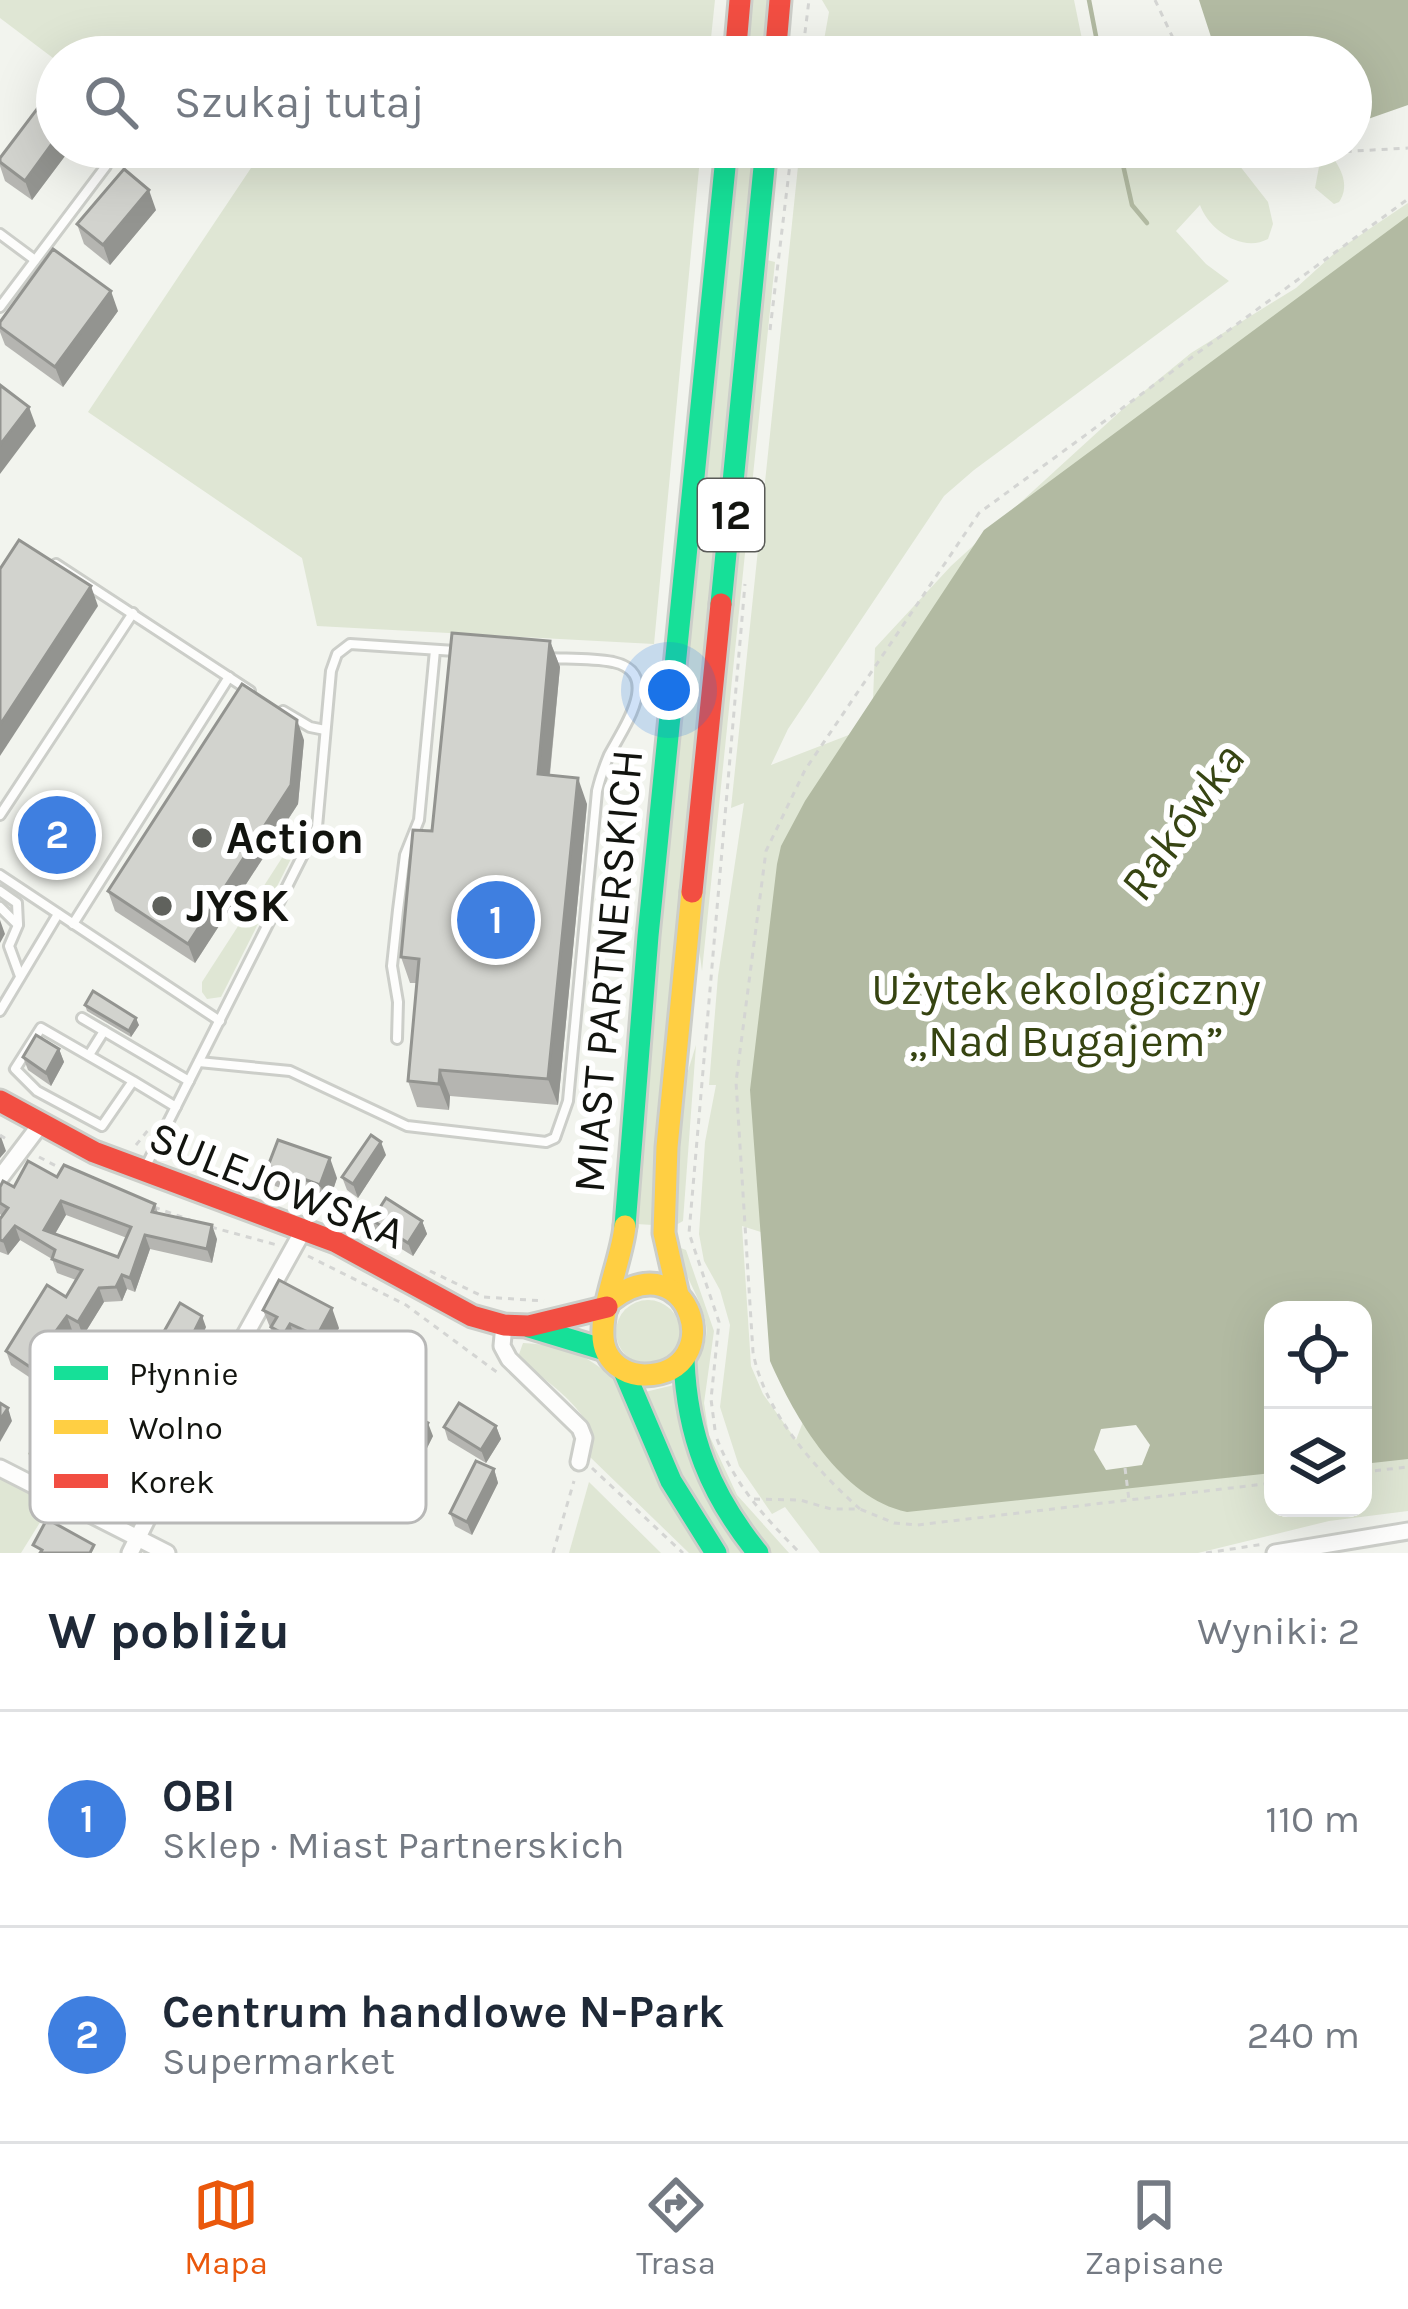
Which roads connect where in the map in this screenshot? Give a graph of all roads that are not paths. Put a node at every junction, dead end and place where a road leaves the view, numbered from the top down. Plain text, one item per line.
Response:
1 (740, 0) edge
2 (780, 0) edge
3 (737, 36) edge
4 (777, 36) edge
5 (104, 168) edge
6 (725, 168) edge
7 (764, 168) edge
8 (0, 234) edge
9 (35, 260) junction
10 (0, 308) edge
11 (47, 559) edge
12 (133, 613) junction
13 (435, 650) junction
14 (473, 652) edge
15 (538, 657) edge
16 (229, 677) junction
17 (262, 698) edge
18 (279, 709) edge
19 (326, 730) junction
20 (0, 815) edge
21 (0, 875) edge
22 (0, 892) edge
23 (0, 907) edge
24 (58, 914) junction
25 (18, 925) junction
26 (74, 925) junction
27 (20, 978) junction
28 (0, 1011) edge
29 (82, 1018) dead end
30 (220, 1021) junction
31 (104, 1031) junction
32 (397, 1039) dead end
33 (89, 1055) junction
34 (199, 1062) junction
35 (133, 1081) junction
36 (189, 1081) junction
37 (37, 1090) junction
38 (8, 1106) edge
39 (176, 1107) junction
40 (40, 1125) junction
41 (143, 1172) junction
42 (0, 1178) edge
43 (304, 1229) junction
44 (678, 1295) junction
45 (609, 1304) junction
46 (503, 1325) junction
47 (529, 1326) junction
48 (248, 1331) edge
49 (605, 1350) junction
50 (684, 1360) junction
51 (624, 1371) junction
52 (580, 1459) road end
53 (0, 1468) edge
54 (30, 1486) edge
55 (94, 1523) edge
56 (1408, 1531) edge
57 (133, 1546) edge
58 (166, 1553) edge
59 (716, 1553) edge
60 (758, 1553) edge
61 (1275, 1553) edge

1 - 3 main road
2 - 4 main road
5 - 9 lane
6 - 45 main road, MIAST PARTNERSKICH / 12
7 - 44 main road, MIAST PARTNERSKICH / 12
8 - 9 lane
9 - 10 lane
11 - 12 lane
12 - 16 lane
12 - 20 lane
13 - 14 lane
13 - 19 lane
13 - 32 lane
15 - 34 lane
16 - 17 lane
16 - 26 lane
18 - 19 lane
19 - 30 lane
21 - 24 lane
22 - 25 lane
23 - 25 lane
24 - 26 lane
24 - 27 lane
25 - 27 lane
26 - 30 lane
27 - 28 lane
29 - 31 lane
30 - 34 lane
31 - 33 lane
31 - 36 lane
33 - 35 lane
33 - 37 lane
34 - 36 lane
35 - 37 lane
35 - 39 lane
36 - 39 lane
37 - 38 lane
38 - 40 main road, SULEJOWSKA
39 - 41 lane
40 - 41 main road, SULEJOWSKA
40 - 42 street
41 - 43 main road, SULEJOWSKA
43 - 46 main road, SULEJOWSKA
43 - 48 street
44 - 45 main road
44 - 50 main road, 12
45 - 47 main road, SULEJOWSKA
45 - 49 main road, 12
46 - 47 main road, SULEJOWSKA
46 - 52 street
47 - 49 main road, SULEJOWSKA
49 - 51 main road
50 - 51 main road
50 - 60 main road, 12
51 - 59 main road
53 - 54 street
55 - 57 street
56 - 61 street
57 - 58 street

